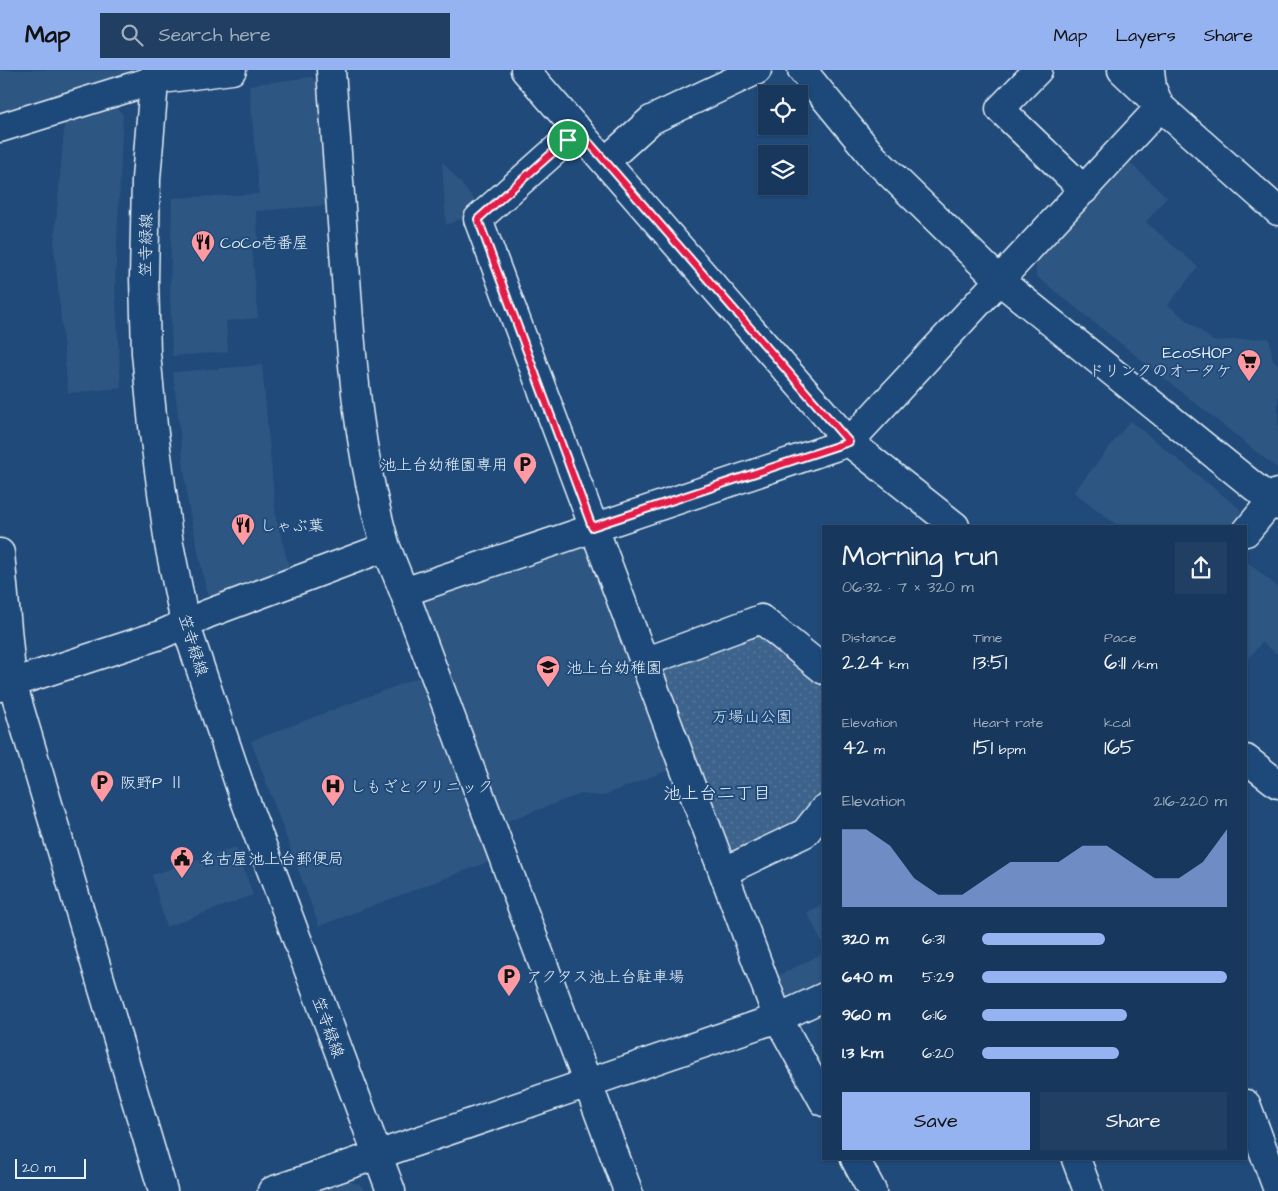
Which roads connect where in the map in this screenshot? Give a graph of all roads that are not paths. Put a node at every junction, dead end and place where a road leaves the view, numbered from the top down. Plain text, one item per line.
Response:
1 (232, 70) edge
2 (331, 70) edge
3 (525, 70) edge
4 (757, 70) edge
5 (802, 70) edge
6 (1038, 70) edge
7 (1122, 70) edge
8 (1150, 70) edge
9 (154, 75) edge
10 (1160, 106) junction
11 (0, 128) edge
12 (578, 130) junction
13 (606, 162) junction
14 (1084, 190) junction
15 (1278, 210) edge
16 (999, 280) junction
17 (849, 442) junction
18 (1276, 500) edge
19 (954, 525) edge
20 (592, 527) junction
21 (1247, 531) edge
22 (386, 548) junction
23 (0, 553) edge
24 (404, 592) junction
25 (185, 623) junction
26 (645, 662) junction
27 (822, 668) edge
28 (6, 685) edge
29 (1247, 760) edge
30 (1278, 784) edge
31 (822, 812) edge
32 (723, 872) junction
33 (822, 998) edge
34 (778, 1018) junction
35 (588, 1083) junction
36 (822, 1098) edge
37 (1247, 1107) edge
38 (378, 1156) junction
39 (855, 1160) edge
40 (1076, 1160) edge
41 (1273, 1188) edge
42 (163, 1191) edge
43 (272, 1191) edge
44 (391, 1191) edge
45 (628, 1191) edge
46 (872, 1191) edge
47 (1088, 1191) edge

1 - 9 street
2 - 22 street
3 - 12 street
4 - 13 street
5 - 16 street
6 - 14 street
7 - 10 street
8 - 10 street
9 - 11 street
9 - 25 street, 笠寺緑線
10 - 14 street
10 - 15 street
12 - 13 street
12 - 20 street
13 - 17 street
14 - 16 street
16 - 17 street
16 - 18 street
17 - 19 street
17 - 20 street
18 - 21 street
20 - 24 street
20 - 26 street
22 - 24 street
22 - 25 street
23 - 28 street
24 - 35 street
25 - 28 street
25 - 38 street, 笠寺緑線
26 - 27 street
26 - 32 street
28 - 42 street
29 - 30 street
31 - 32 street
32 - 34 street
33 - 34 street
34 - 35 street
34 - 36 street
35 - 38 street
35 - 45 street
37 - 41 street
38 - 43 street
38 - 44 street, 笠寺緑線
39 - 46 street
40 - 47 street

